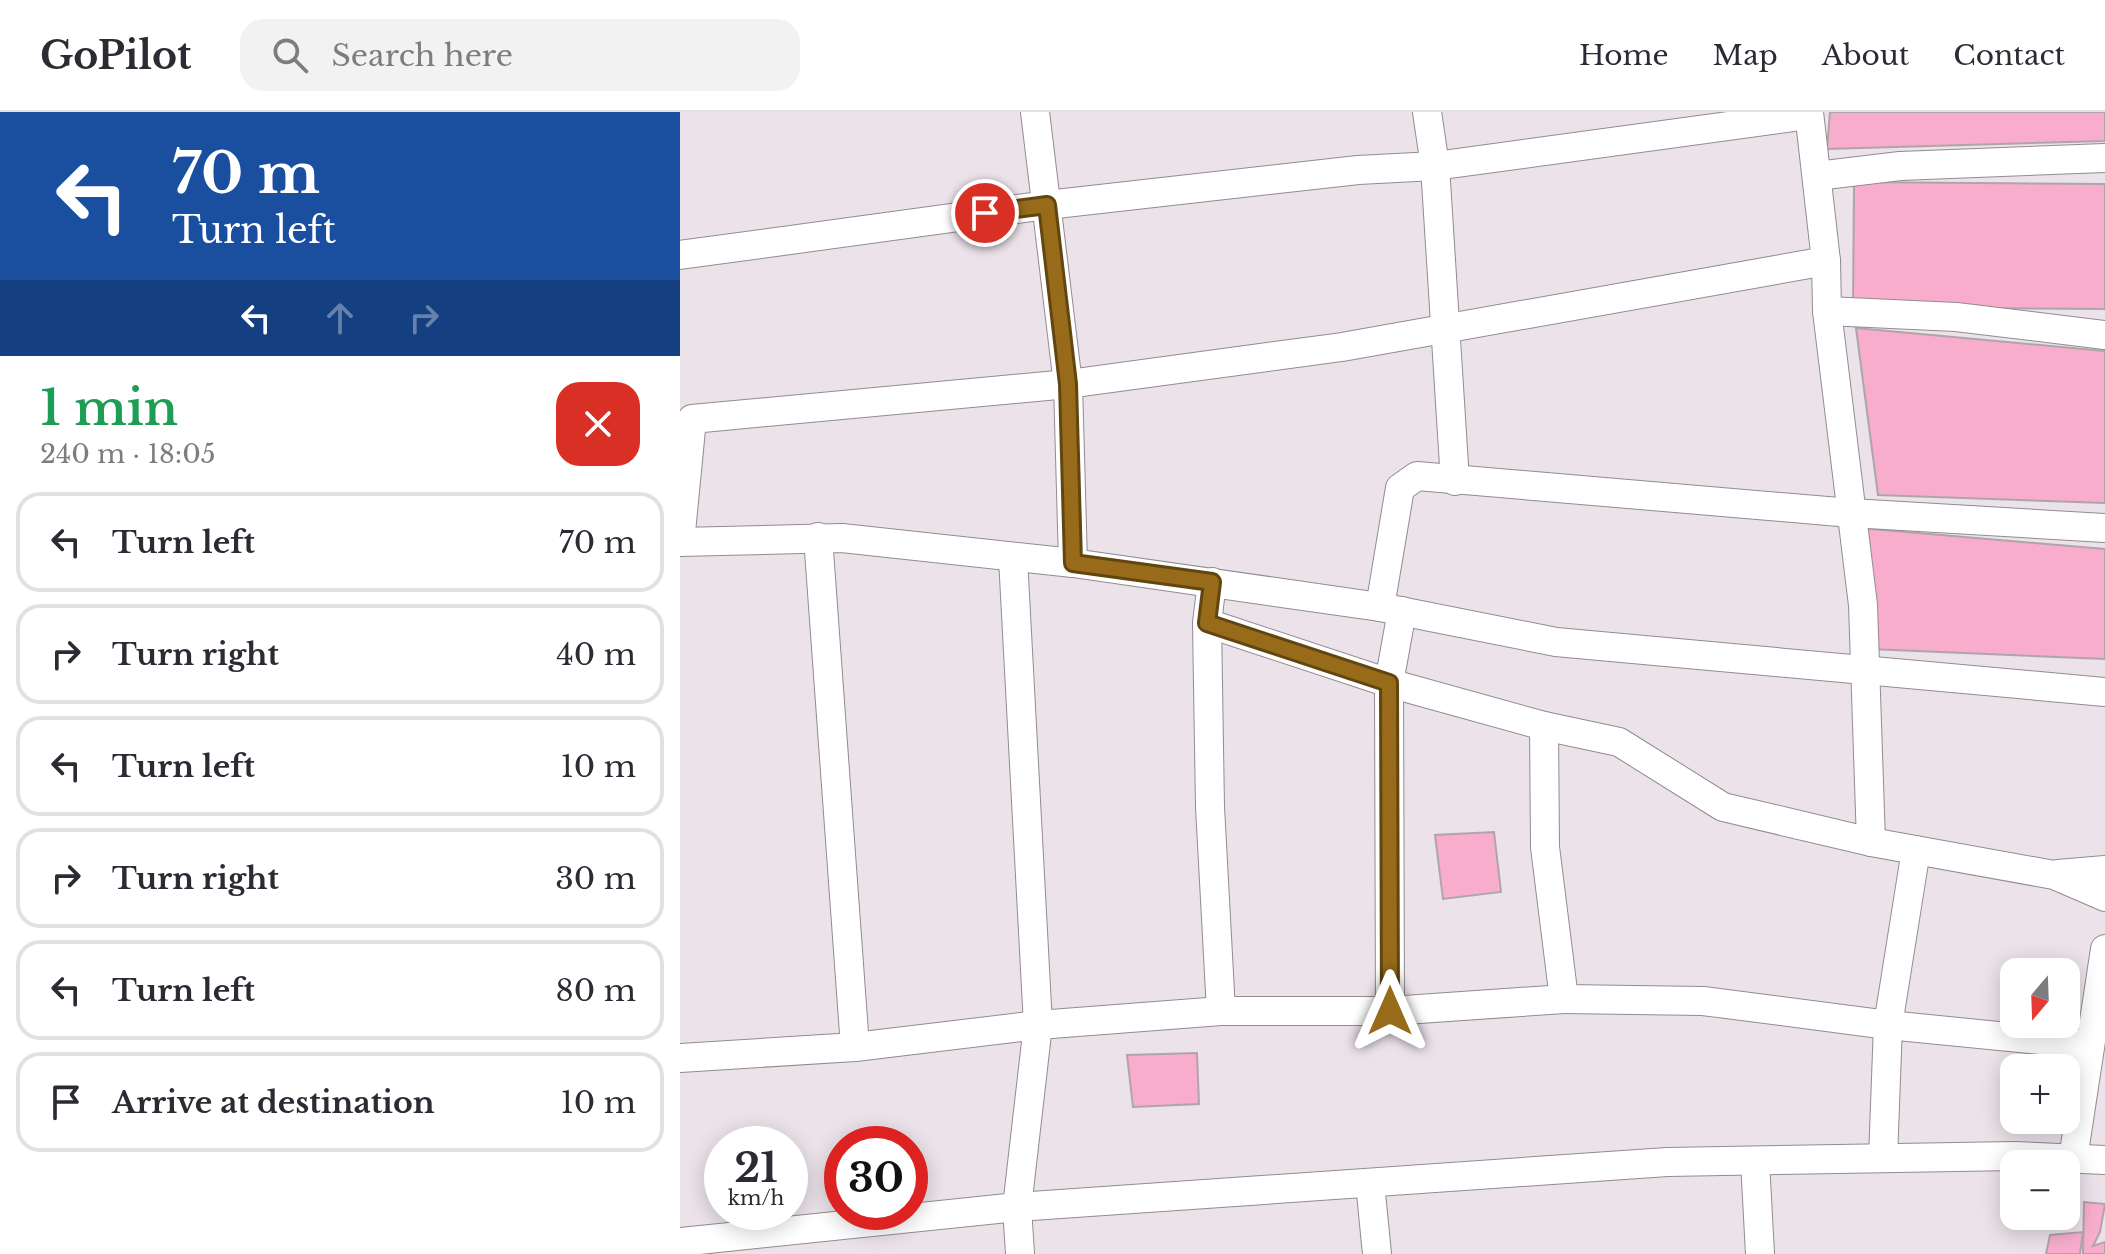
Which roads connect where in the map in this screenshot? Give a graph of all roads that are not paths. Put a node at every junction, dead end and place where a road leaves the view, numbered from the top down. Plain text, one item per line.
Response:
1 (1035, 112) edge
2 (1427, 112) edge
3 (1809, 113) edge
4 (2105, 158) edge
5 (1435, 166) junction
6 (1817, 176) junction
7 (1047, 205) junction
8 (680, 255) edge
9 (1826, 261) junction
10 (1827, 311) junction
11 (1445, 330) junction
12 (2105, 335) edge
13 (1068, 384) junction
14 (1455, 481) junction
15 (1851, 513) junction
16 (2105, 528) edge
17 (818, 537) junction
18 (680, 542) edge
19 (1013, 558) junction
20 (1073, 563) junction
21 (1212, 582) junction
22 (1391, 609) junction
23 (1207, 623) junction
24 (1863, 667) junction
25 (1389, 683) junction
26 (2105, 692) edge
27 (1544, 726) junction
28 (1871, 842) junction
29 (1916, 850) junction
30 (2105, 870) edge
31 (2054, 875) junction
32 (2105, 897) edge
33 (2105, 949) edge
34 (1564, 999) junction
35 (1221, 1011) junction
36 (1390, 1011) junction
37 (1038, 1025) junction
38 (1888, 1025) junction
39 (2090, 1045) junction
40 (855, 1047) junction
41 (680, 1058) edge
42 (2074, 1150) edge
43 (1883, 1158) junction
44 (2000, 1159) edge
45 (2080, 1159) edge
46 (2105, 1160) edge
47 (1755, 1161) junction
48 (1370, 1183) junction
49 (1017, 1207) junction
50 (680, 1242) edge
51 (1020, 1254) edge
52 (1377, 1254) edge
53 (1760, 1254) edge

1 - 7 street
2 - 5 street
3 - 5 street
3 - 6 street
4 - 6 street
5 - 7 street
5 - 11 street
6 - 9 street
7 - 8 street
7 - 13 street
9 - 10 street
9 - 11 street
10 - 12 street
10 - 15 street
11 - 13 street
11 - 14 street
13 - 18 street
13 - 20 street
14 - 15 street
14 - 22 street
15 - 16 street
15 - 24 street
17 - 18 street
17 - 19 street
17 - 40 street
19 - 20 street
19 - 37 street
20 - 21 street
21 - 22 street
21 - 23 street
22 - 24 street
22 - 25 street
23 - 25 street
23 - 35 street
24 - 26 street
24 - 28 street
25 - 27 street
25 - 36 street
27 - 28 street
27 - 34 street
28 - 29 street
29 - 31 street
29 - 38 street
30 - 31 street
31 - 32 street
33 - 39 street
34 - 36 street
34 - 38 street
35 - 36 street
35 - 37 street
37 - 40 street
37 - 49 street
38 - 39 street
38 - 43 street
39 - 42 street
40 - 41 street
43 - 44 street
43 - 47 street
45 - 46 street
47 - 48 street
47 - 53 street
48 - 49 street
48 - 52 street
49 - 50 street
49 - 51 street

